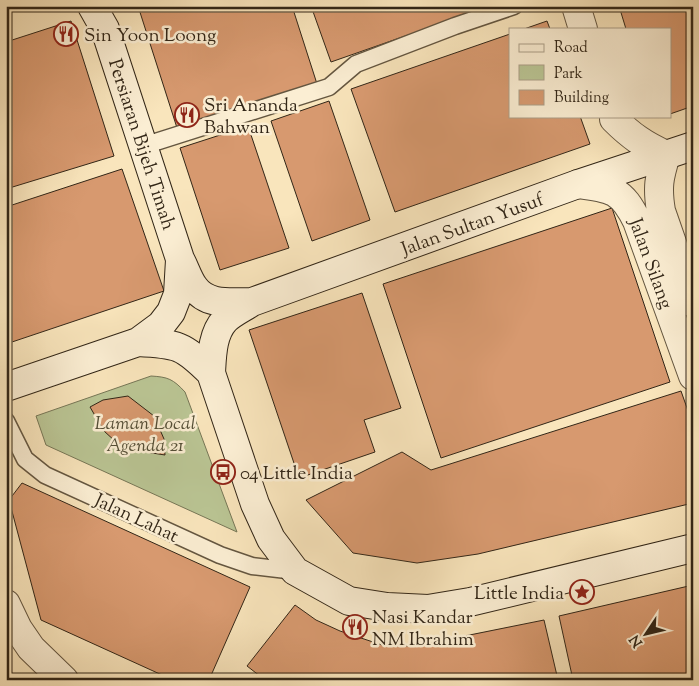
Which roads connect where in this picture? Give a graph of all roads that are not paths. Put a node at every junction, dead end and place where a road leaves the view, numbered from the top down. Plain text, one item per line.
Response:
1 (92, 6) edge
2 (514, 6) edge
3 (576, 6) edge
4 (105, 18) edge
5 (583, 28) edge
6 (614, 118) edge
7 (143, 146) junction
8 (693, 146) edge
9 (666, 155) junction
10 (631, 168) junction
11 (578, 184) junction
12 (180, 259) junction
13 (252, 302) junction
14 (693, 303) edge
15 (138, 342) junction
16 (211, 373) junction
17 (693, 376) edge
18 (6, 387) edge
19 (6, 421) edge
20 (693, 548) edge
21 (295, 571) junction
22 (6, 604) edge
23 (64, 680) edge

1 - 4 main road, Persiaran Bijeh Timah
2 - 7 lane
3 - 5 main road
4 - 7 main road, Persiaran Bijeh Timah
6 - 9 main road
6 - 10 main road
7 - 12 main road, Persiaran Bijeh Timah
8 - 9 main road, Jalan Sultan Yusuf
9 - 10 main road, Jalan Sultan Yusuf
9 - 14 main road, Jalan Silang
10 - 11 main road, Jalan Sultan Yusuf
11 - 13 main road, Jalan Sultan Yusuf
11 - 17 main road, Jalan Silang
12 - 13 main road, Jalan Sultan Yusuf
12 - 15 main road
13 - 16 main road, Jalan Sultan Yusuf
15 - 16 main road
15 - 18 main road
16 - 21 main road, Jalan Lahat
19 - 21 lane, Jalan Lahat
20 - 21 main road, Jalan Lahat
22 - 23 main road

